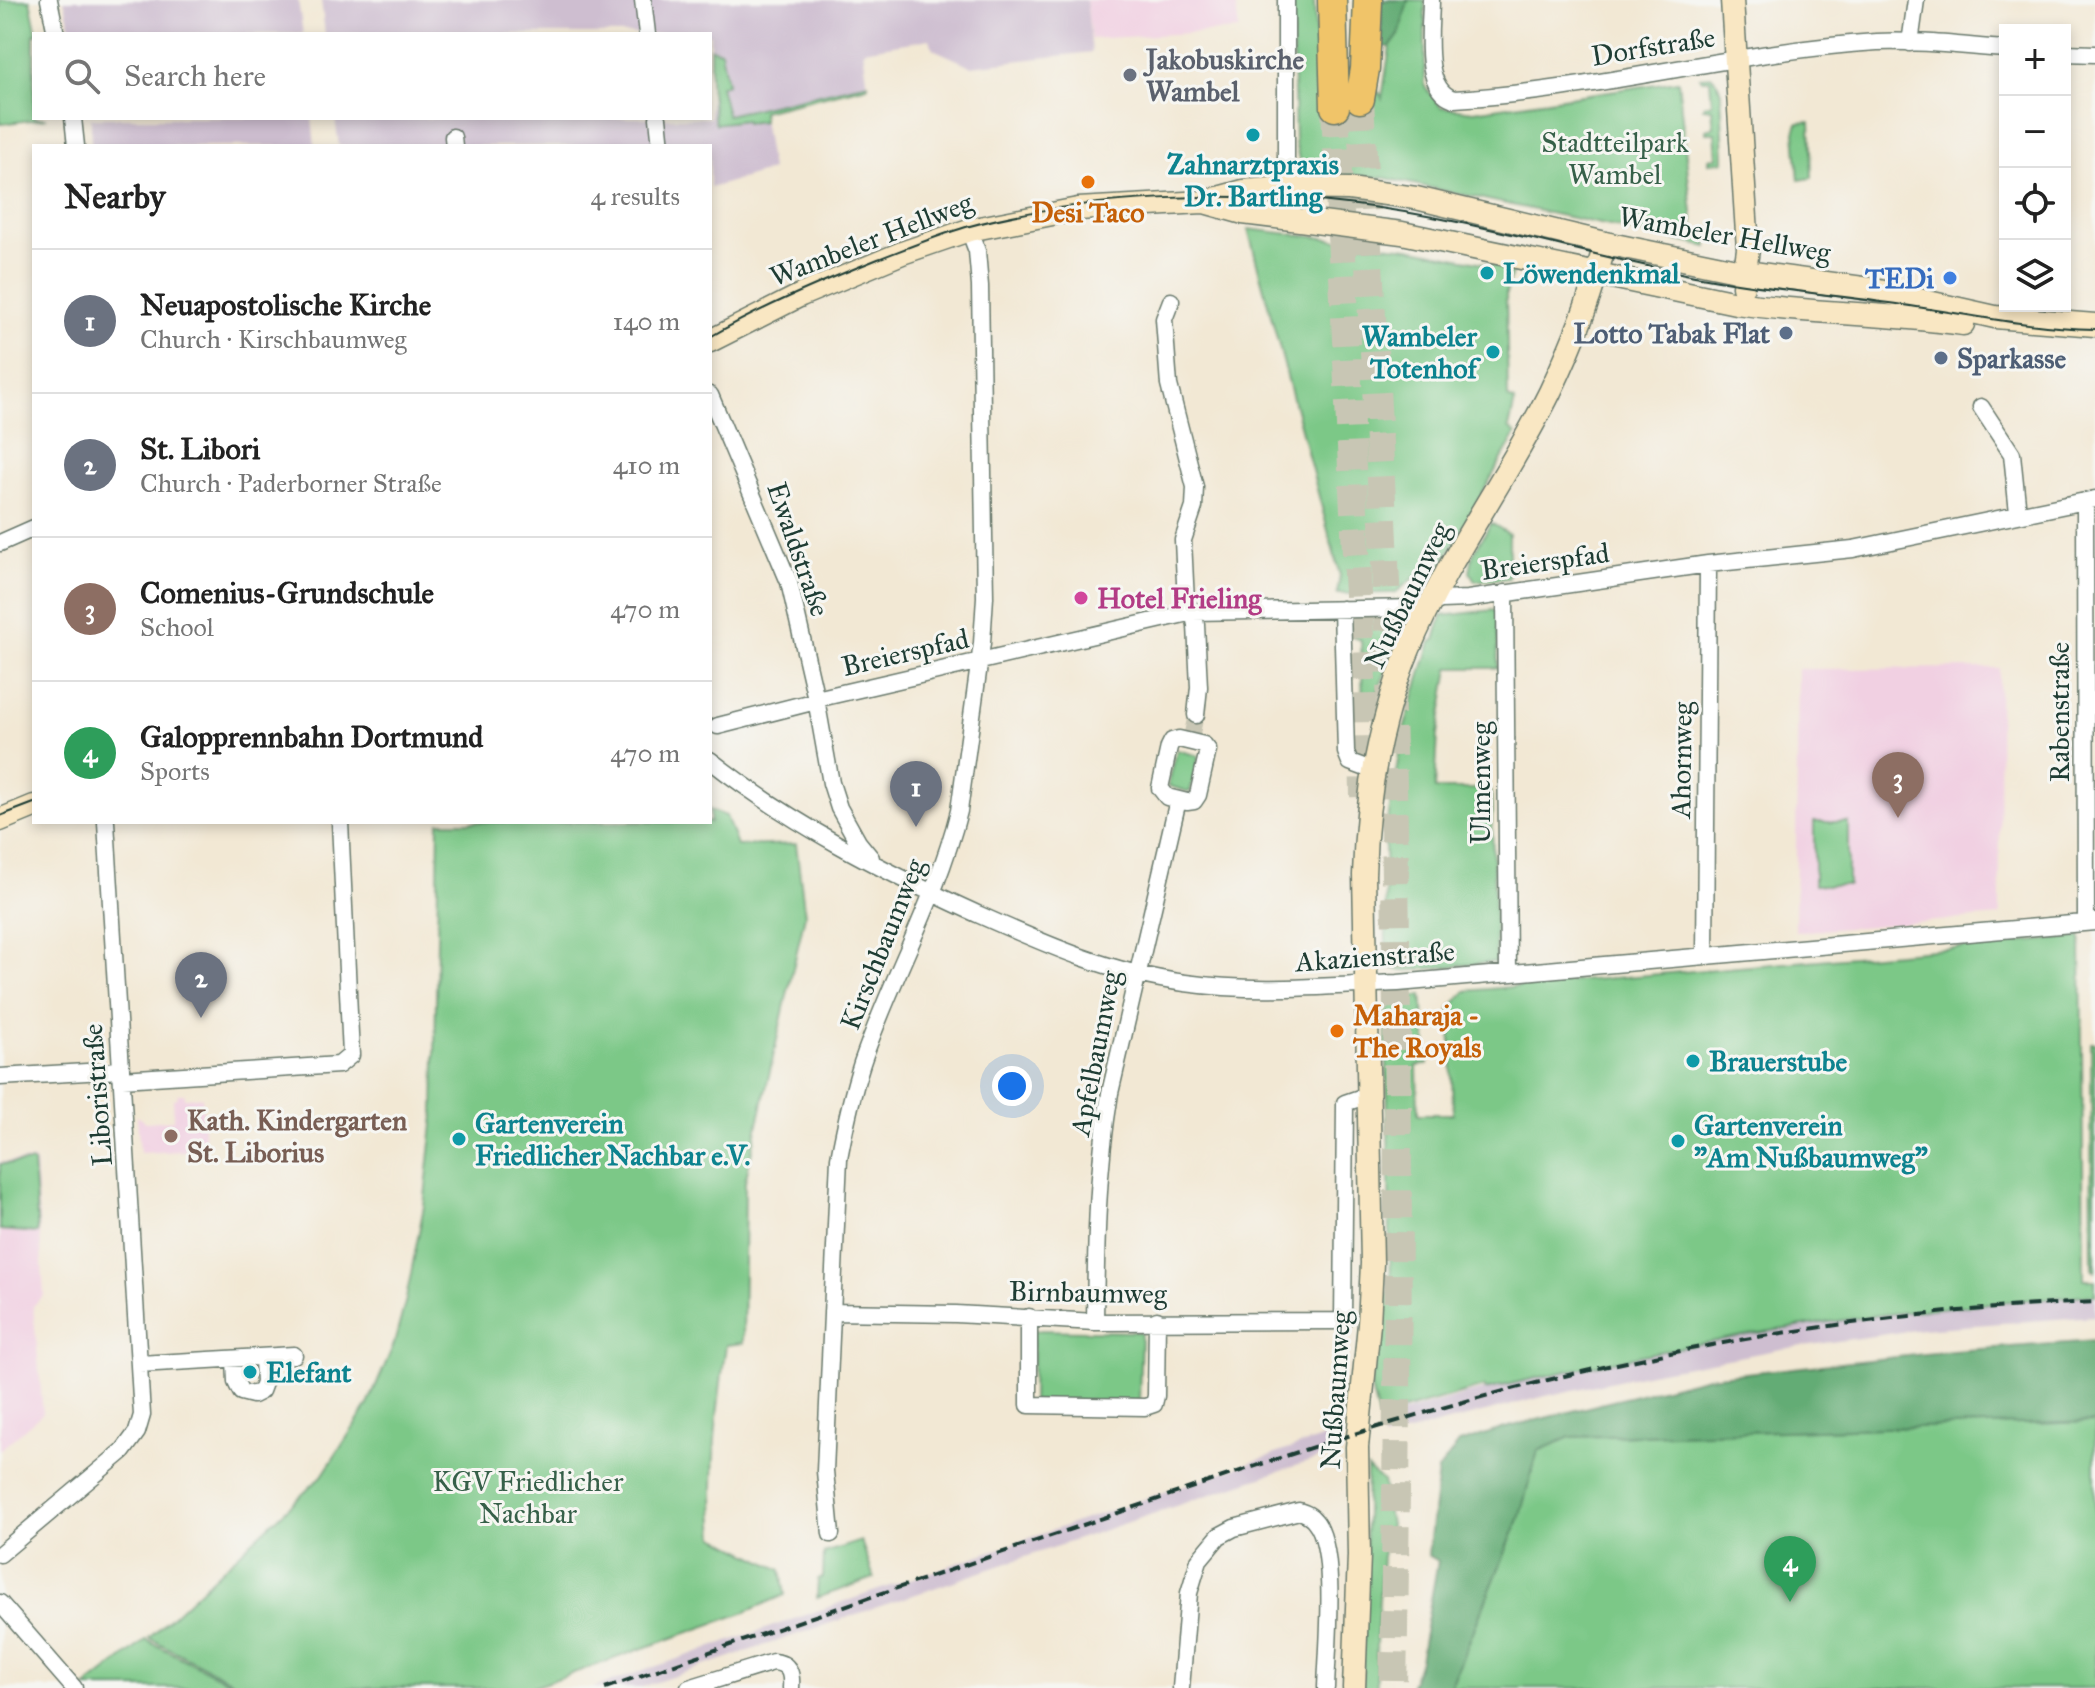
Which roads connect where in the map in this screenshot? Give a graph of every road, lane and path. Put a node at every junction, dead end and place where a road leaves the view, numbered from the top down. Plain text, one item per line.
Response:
1 (49, 0) edge
2 (643, 0) edge
3 (1286, 0) edge
4 (1332, 0) edge
5 (1357, 0) edge
6 (1368, 0) edge
7 (1431, 0) edge
8 (1732, 0) edge
9 (1916, 0) edge
10 (56, 32) edge
11 (647, 32) edge
12 (1910, 43) junction
13 (1999, 49) edge
14 (2071, 53) edge
15 (2095, 54) edge
16 (1737, 58) junction
17 (1347, 103) junction
18 (73, 120) edge
19 (658, 120) edge
20 (76, 144) edge
21 (661, 144) edge
22 (1286, 188) junction
23 (1203, 202) junction
24 (1295, 218) junction
25 (969, 230) junction
26 (1605, 243) junction
27 (1746, 272) junction
28 (1597, 275) junction
29 (1171, 301) dead end
30 (1740, 304) junction
31 (2095, 325) edge
32 (2095, 338) edge
33 (712, 340) edge
34 (712, 400) edge
35 (1981, 407) dead end
36 (2090, 500) edge
37 (2018, 513) junction
38 (32, 529) edge
39 (0, 543) edge
40 (1708, 564) junction
41 (1505, 593) junction
42 (1429, 605) junction
43 (1342, 609) junction
44 (1193, 612) junction
45 (979, 662) junction
46 (822, 698) junction
47 (1196, 715) tunnel mouth
48 (718, 726) dead end
49 (712, 761) edge
50 (1374, 771) junction
51 (1178, 800) junction
52 (32, 807) edge
53 (0, 820) edge
54 (844, 820) junction
55 (106, 824) edge
56 (340, 824) edge
57 (822, 836) junction
58 (877, 866) junction
59 (932, 893) junction
60 (2091, 922) edge
61 (1705, 956) junction
62 (1508, 973) junction
63 (1137, 974) junction
64 (1367, 985) junction
65 (122, 1075) junction
66 (0, 1077) edge
67 (1368, 1095) junction
68 (832, 1312) junction
69 (1029, 1317) junction
70 (1157, 1320) junction
71 (1343, 1321) joint
72 (1095, 1322) junction
73 (294, 1355) dead end
74 (263, 1357) junction
75 (235, 1359) junction
76 (139, 1364) junction
77 (831, 1534) dead end
78 (0, 1554) edge
79 (0, 1603) edge
80 (74, 1688) edge
81 (689, 1688) edge
82 (791, 1688) edge
83 (1181, 1688) edge
84 (1326, 1688) edge
85 (1354, 1688) edge

1 - 10 street
2 - 11 street
3 - 22 street
4 - 17 highway
5 - 17 highway
6 - 17 highway
7 - 16 street, Dorfstraße
8 - 16 main road
9 - 12 street
12 - 13 street, Dorfstraße
12 - 16 street, Dorfstraße
14 - 15 street
16 - 27 main road
18 - 20 street
19 - 21 street
22 - 23 main road, Wambeler Hellweg
22 - 24 street
22 - 26 main road, Wambeler Hellweg
23 - 24 main road, Wambeler Hellweg
23 - 25 main road, Wambeler Hellweg
24 - 28 main road, Wambeler Hellweg
25 - 33 main road, Wambeler Hellweg
25 - 45 street, Kirschbaumweg
26 - 27 main road, Wambeler Hellweg
26 - 28 main road, Nußbaumweg
27 - 30 main road
27 - 31 main road, Wambeler Hellweg
28 - 30 main road, Wambeler Hellweg
28 - 42 main road, Nußbaumweg
29 - 44 street
30 - 32 main road, Wambeler Hellweg
34 - 46 street, Ewaldstraße
35 - 37 street
36 - 37 street, Breierspfad
36 - 60 street, Rabenstraße
37 - 40 street, Breierspfad
38 - 39 street
40 - 41 street, Breierspfad
40 - 61 street, Ahornweg
41 - 42 street, Breierspfad
41 - 62 street, Ulmenweg
42 - 43 street, Breierspfad
42 - 50 main road, Nußbaumweg
43 - 44 street, Breierspfad
43 - 50 street
44 - 45 street, Breierspfad
44 - 47 street
45 - 46 street, Breierspfad
45 - 59 street, Kirschbaumweg
46 - 48 street, Breierspfad
46 - 54 street, Ewaldstraße
49 - 57 street, Akazienstraße
50 - 64 main road, Nußbaumweg
51 - 51 street
51 - 63 street, Apfelbaumweg
52 - 53 main road
54 - 57 street
54 - 58 street, Ewaldstraße
55 - 65 street, Liboristraße
56 - 65 street
57 - 58 street, Akazienstraße
58 - 59 street, Akazienstraße
59 - 63 street, Akazienstraße
59 - 68 street, Kirschbaumweg
60 - 61 street, Akazienstraße
61 - 62 street, Akazienstraße
62 - 64 street, Akazienstraße
63 - 64 street, Akazienstraße
63 - 72 street, Apfelbaumweg
64 - 67 main road, Nußbaumweg
65 - 66 street
65 - 76 street, Liboristraße
67 - 71 street, Nußbaumweg
67 - 85 main road, Nußbaumweg
68 - 69 street, Birnbaumweg
68 - 77 street, Kirschbaumweg
69 - 70 street
69 - 72 street, Birnbaumweg
70 - 71 street, Birnbaumweg
70 - 72 street, Birnbaumweg
73 - 74 street
74 - 75 street
74 - 75 street
75 - 76 street
76 - 78 street, Liboristraße
79 - 80 street
81 - 82 street
83 - 84 street

